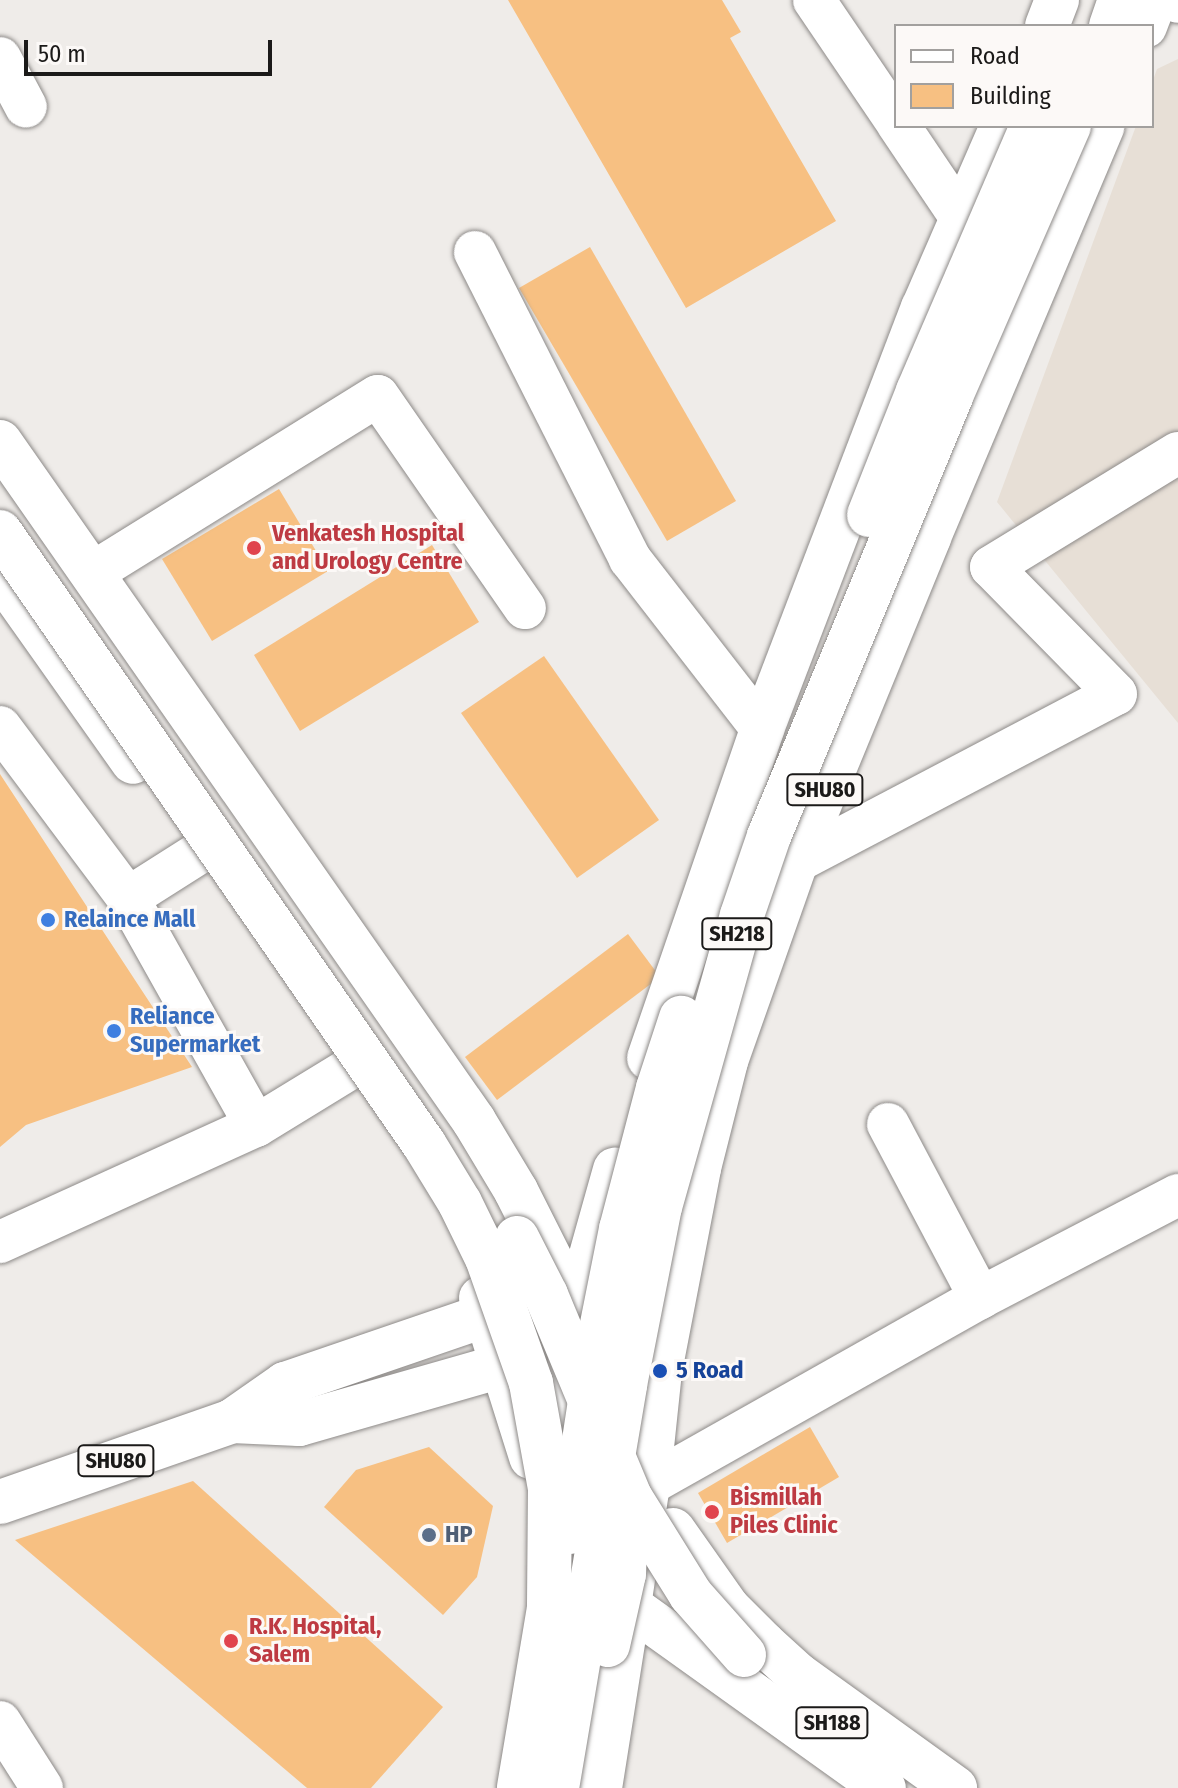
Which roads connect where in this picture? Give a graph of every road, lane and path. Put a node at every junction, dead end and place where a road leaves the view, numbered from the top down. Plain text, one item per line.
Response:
1 (814, 0) edge
2 (1057, 0) edge
3 (1084, 0) edge
4 (1120, 0) edge
5 (1155, 0) edge
6 (1048, 24) edge
7 (1076, 24) edge
8 (1112, 24) edge
9 (1146, 24) edge
10 (0, 58) edge
11 (26, 107) dead end
12 (894, 118) edge
13 (901, 128) edge
14 (1001, 128) edge
15 (1031, 128) edge
16 (1068, 128) edge
17 (1102, 128) edge
18 (961, 218) junction
19 (475, 252) dead end
20 (0, 442) edge
21 (1178, 453) edge
22 (0, 479) edge
23 (0, 532) edge
24 (92, 573) junction
25 (0, 574) edge
26 (525, 608) dead end
27 (0, 727) edge
28 (762, 729) junction
29 (199, 853) junction
30 (796, 862) junction
31 (128, 898) junction
32 (349, 1069) junction
33 (888, 1124) dead end
34 (256, 1126) junction
35 (1178, 1195) edge
36 (0, 1242) edge
37 (980, 1298) junction
38 (575, 1312) junction
39 (486, 1315) junction
40 (501, 1366) junction
41 (232, 1421) junction
42 (602, 1433) junction
43 (648, 1485) junction
44 (0, 1502) edge
45 (553, 1521) junction
46 (631, 1607) junction
47 (0, 1722) edge
48 (42, 1788) edge
49 (505, 1788) edge
50 (519, 1788) edge
51 (533, 1788) edge
52 (557, 1788) edge
53 (584, 1788) edge
54 (600, 1788) edge
55 (884, 1788) edge
56 (922, 1788) edge
57 (955, 1788) edge

1 - 12 street
2 - 6 main road
3 - 7 main road
4 - 8 main road
5 - 9 main road
10 - 11 street
13 - 18 street
14 - 18 main road, SHU80
15 - 51 main road, SH218, bridge
16 - 52 main road, SH218, bridge
17 - 30 main road, SHU80
18 - 28 main road, SHU80
19 - 28 street
20 - 24 main road
21 - 30 street
22 - 42 main road, bridge
23 - 50 main road, bridge
24 - 26 street
24 - 38 main road
25 - 29 main road
27 - 31 street
28 - 38 main road, SHU80
29 - 31 street
29 - 32 main road
30 - 43 main road, SHU80
31 - 34 street
32 - 34 street
32 - 39 main road
33 - 37 street
34 - 36 street
35 - 37 street
37 - 43 street
38 - 43 main road
38 - 45 main road
39 - 40 main road
39 - 41 main road
40 - 41 main road
40 - 45 main road
41 - 44 main road, SHU80
42 - 53 main road, bridge
42 - 56 main road, SH188, bridge
43 - 46 main road
43 - 57 main road
45 - 46 main road
45 - 49 main road
46 - 54 main road
46 - 55 main road
47 - 48 street

